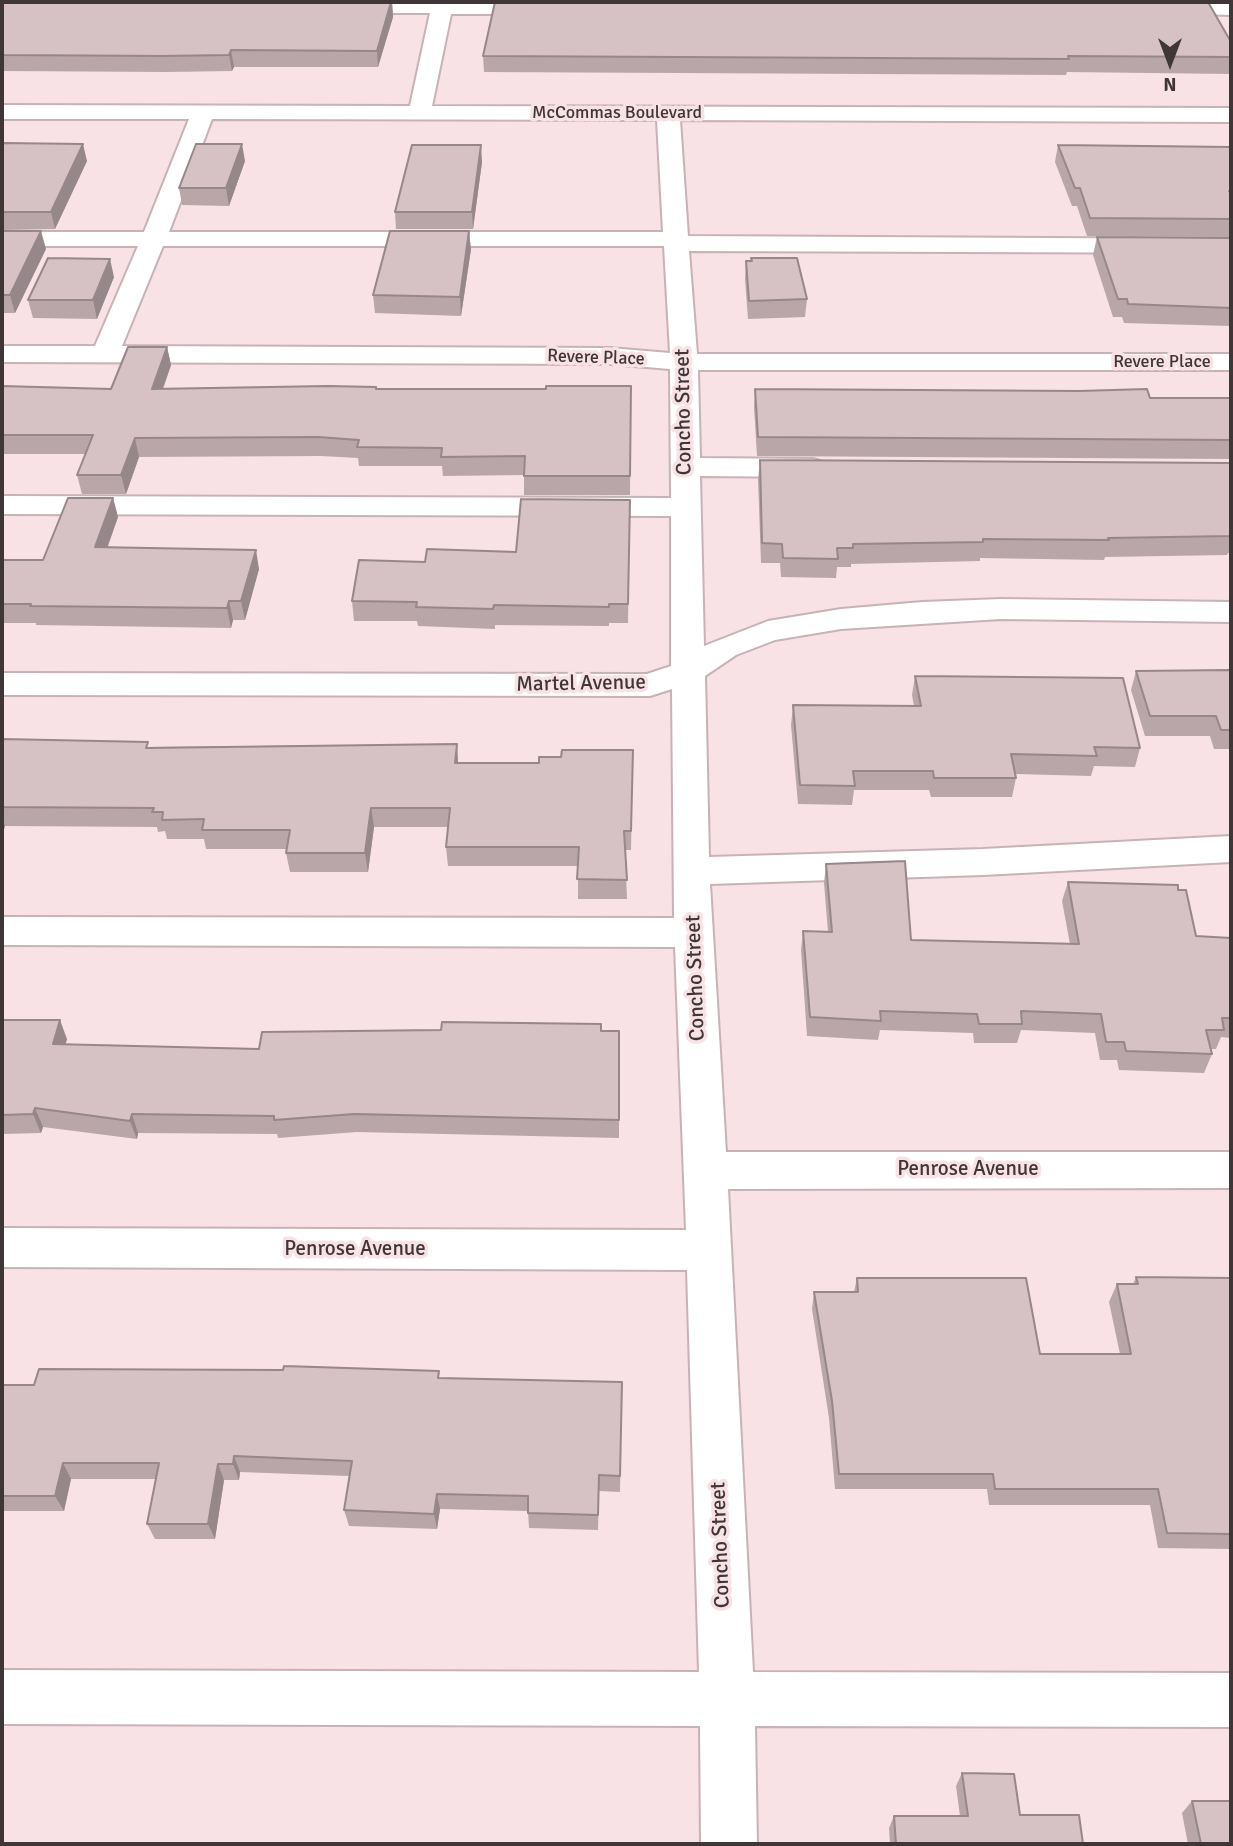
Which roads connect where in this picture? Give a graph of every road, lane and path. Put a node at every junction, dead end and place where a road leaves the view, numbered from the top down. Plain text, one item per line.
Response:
1 (442, 5) edge
2 (318, 7) edge
3 (566, 8) edge
4 (1134, 9) edge
5 (1231, 9) edge
6 (2, 112) edge
7 (203, 112) junction
8 (420, 113) junction
9 (668, 113) junction
10 (1231, 115) edge
11 (2, 239) edge
12 (154, 239) junction
13 (677, 241) junction
14 (1231, 246) edge
15 (2, 354) edge
16 (105, 354) junction
17 (684, 362) junction
18 (1231, 362) edge
19 (685, 467) junction
20 (847, 468) edge
21 (2, 505) edge
22 (685, 507) junction
23 (1231, 612) edge
24 (687, 672) junction
25 (2, 684) edge
26 (1231, 849) edge
27 (691, 870) junction
28 (2, 931) edge
29 (694, 933) junction
30 (1231, 1170) edge
31 (704, 1171) junction
32 (2, 1248) edge
33 (709, 1250) junction
34 (2, 1697) edge
35 (727, 1700) junction
36 (1231, 1700) edge
37 (729, 1844) edge

1 - 2 street
1 - 3 street
1 - 8 street
4 - 5 street
6 - 7 street, McCommas Boulevard
7 - 8 street, McCommas Boulevard
7 - 12 street
8 - 9 street, McCommas Boulevard
9 - 10 street, McCommas Boulevard
9 - 13 street, Concho Street
11 - 12 street
12 - 13 street
12 - 16 street
13 - 14 street
13 - 17 street, Concho Street
15 - 16 street, Revere Place
16 - 17 street, Revere Place
17 - 18 street, Revere Place
17 - 19 street, Concho Street
19 - 20 street
19 - 22 street, Concho Street
21 - 22 street
22 - 24 street, Concho Street
23 - 24 street, Martel Avenue
24 - 25 street, Martel Avenue
24 - 27 street, Concho Street
26 - 27 street
27 - 29 street, Concho Street
28 - 29 street
29 - 31 street, Concho Street
30 - 31 street, Penrose Avenue
31 - 33 street, Concho Street
32 - 33 street, Penrose Avenue
33 - 35 street, Concho Street
34 - 35 street
35 - 36 street
35 - 37 street, Concho Street

